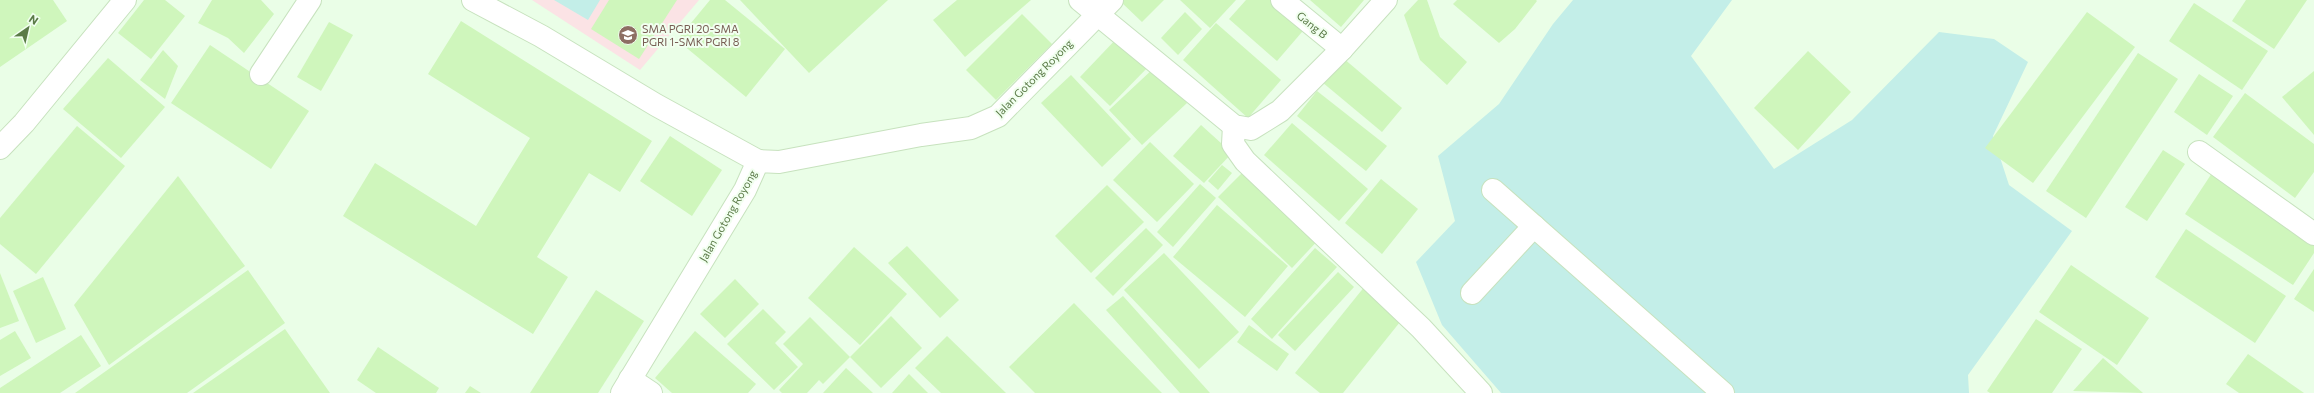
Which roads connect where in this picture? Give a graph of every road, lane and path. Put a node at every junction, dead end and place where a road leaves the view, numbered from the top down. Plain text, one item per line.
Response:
1 (125, 0) edge
2 (310, 0) edge
3 (473, 0) edge
4 (1080, 0) edge
5 (1112, 0) edge
6 (1282, 0) edge
7 (1386, 0) edge
8 (1096, 16) junction
9 (1342, 49) junction
10 (261, 74) dead end
11 (1234, 126) junction
12 (0, 148) edge
13 (2199, 152) dead end
14 (758, 161) junction
15 (1493, 190) dead end
16 (1534, 226) junction
17 (2314, 234) edge
18 (1472, 293) dead end
19 (626, 386) edge
20 (651, 393) edge
21 (1481, 393) edge
22 (1723, 393) edge

1 - 12 street
2 - 10 street
3 - 14 street
4 - 8 street
5 - 8 street, Jalan Gotong Royong
6 - 9 street, Gang B
7 - 9 street
8 - 11 street
8 - 14 street, Jalan Gotong Royong
9 - 11 street
11 - 21 street
13 - 17 street
14 - 19 street, Jalan Gotong Royong
15 - 16 street
16 - 18 street
16 - 22 street
19 - 20 street

